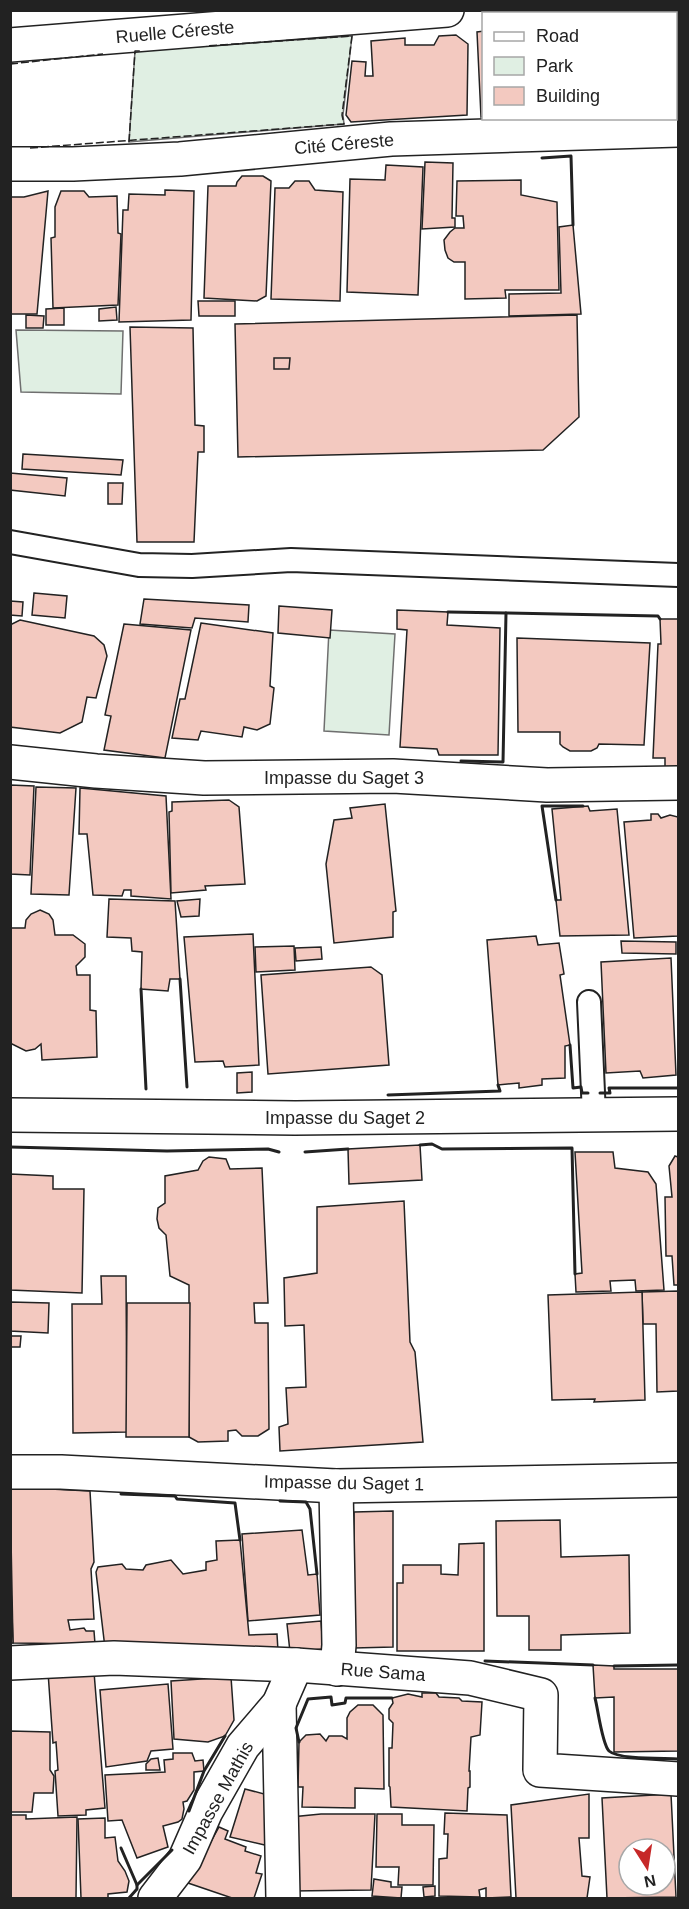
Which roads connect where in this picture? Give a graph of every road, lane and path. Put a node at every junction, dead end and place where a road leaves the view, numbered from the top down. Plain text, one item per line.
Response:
1 (447, 10) edge
2 (10, 45) edge
3 (678, 130) edge
4 (10, 164) edge
5 (10, 542) edge
6 (678, 575) edge
7 (10, 762) edge
8 (678, 783) edge
9 (589, 1002) dead end
10 (678, 1114) edge
11 (10, 1115) edge
12 (594, 1115) junction
13 (10, 1472) edge
14 (678, 1480) edge
15 (336, 1486) junction
16 (10, 1663) edge
17 (296, 1665) junction
18 (337, 1669) junction
19 (279, 1704) junction
20 (678, 1779) edge
21 (155, 1899) edge
22 (283, 1899) edge

1 - 2 street, Ruelle Céreste
3 - 4 street, Cité Céreste
5 - 6 lane
7 - 8 street, Impasse du Saget 3
9 - 12 lane
10 - 12 street, Impasse du Saget 2
11 - 12 street, Impasse du Saget 2
13 - 15 street, Impasse du Saget 1
14 - 15 street, Impasse du Saget 1
15 - 18 street
16 - 17 street, Rue Sama
17 - 18 street, Rue Sama
17 - 19 street, Impasse Mathis
18 - 20 street, Rue Sama
19 - 21 street, Impasse Mathis
19 - 22 street

